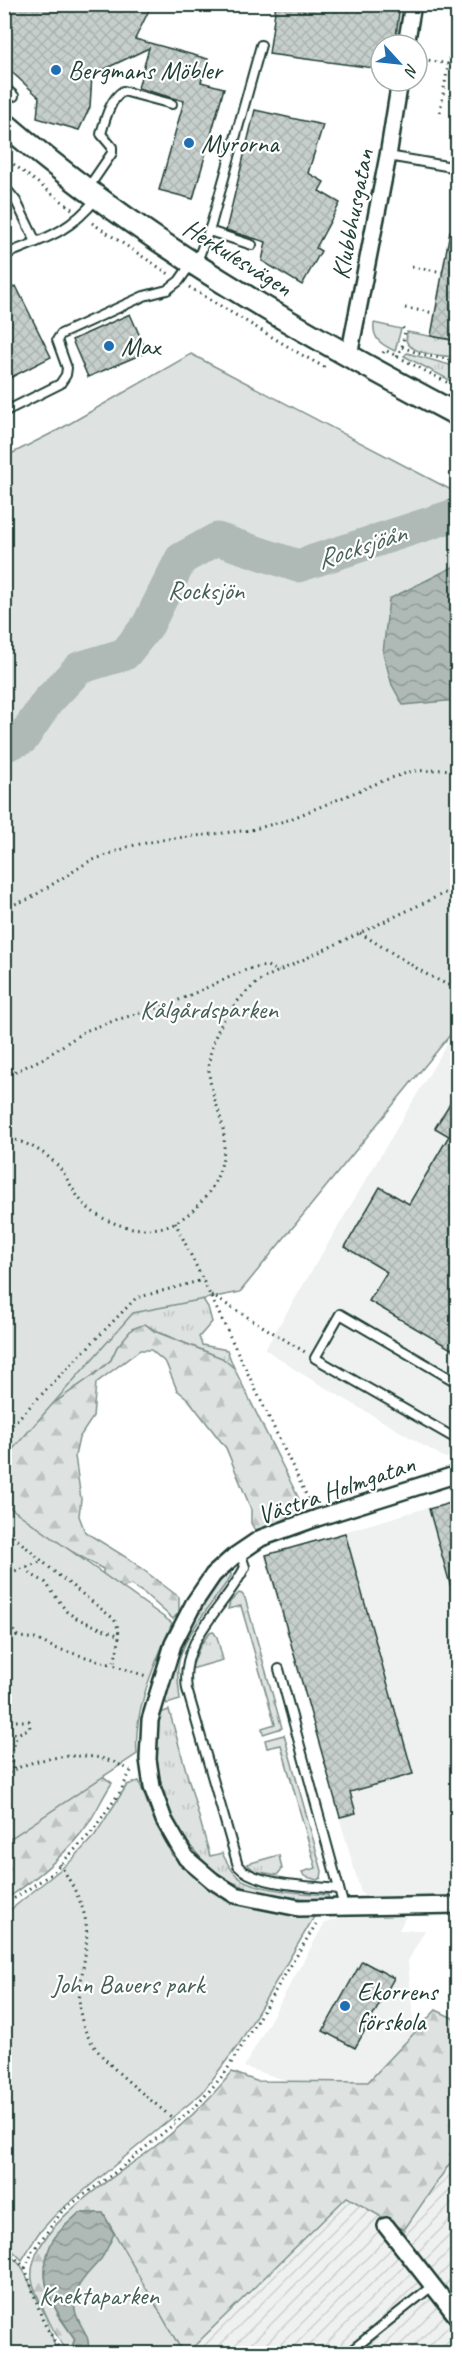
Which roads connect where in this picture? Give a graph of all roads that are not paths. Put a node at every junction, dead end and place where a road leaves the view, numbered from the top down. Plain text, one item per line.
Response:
1 (413, 4) edge
2 (408, 33) edge
3 (261, 45) dead end
4 (4, 87) edge
5 (398, 93) edge
6 (14, 96) dead end
7 (172, 104) dead end
8 (4, 123) edge
9 (388, 156) junction
10 (458, 168) edge
11 (4, 186) edge
12 (93, 193) junction
13 (209, 231) junction
14 (36, 242) junction
15 (252, 245) dead end
16 (4, 255) edge
17 (194, 264) junction
18 (350, 356) junction
19 (4, 412) edge
20 (458, 415) edge
21 (458, 1383) edge
22 (458, 1440) edge
23 (458, 1474) edge
24 (237, 1554) junction
25 (279, 1669) dead end
26 (339, 1889) junction
27 (458, 1905) edge
28 (344, 1907) junction
29 (386, 2226) dead end
30 (432, 2286) junction
31 (458, 2318) edge
32 (348, 2354) edge

1 - 2 street
3 - 13 lane
4 - 6 lane
5 - 9 street, Klubbhusgatan
7 - 12 lane
8 - 12 main road, Herkulesvägen
9 - 10 lane
9 - 18 street, Klubbhusgatan
11 - 14 lane
12 - 14 lane
12 - 17 main road, Herkulesvägen
13 - 15 lane
13 - 17 lane
14 - 16 lane
17 - 18 main road, Herkulesvägen
17 - 19 lane
18 - 20 main road, Herkulesvägen
21 - 22 lane
23 - 24 street, Västra Holmgatan
24 - 26 lane
24 - 28 street, Västra Holmgatan
25 - 26 lane
26 - 28 lane
27 - 28 street, Västra Holmgatan
29 - 30 street
30 - 31 street
30 - 32 lane

